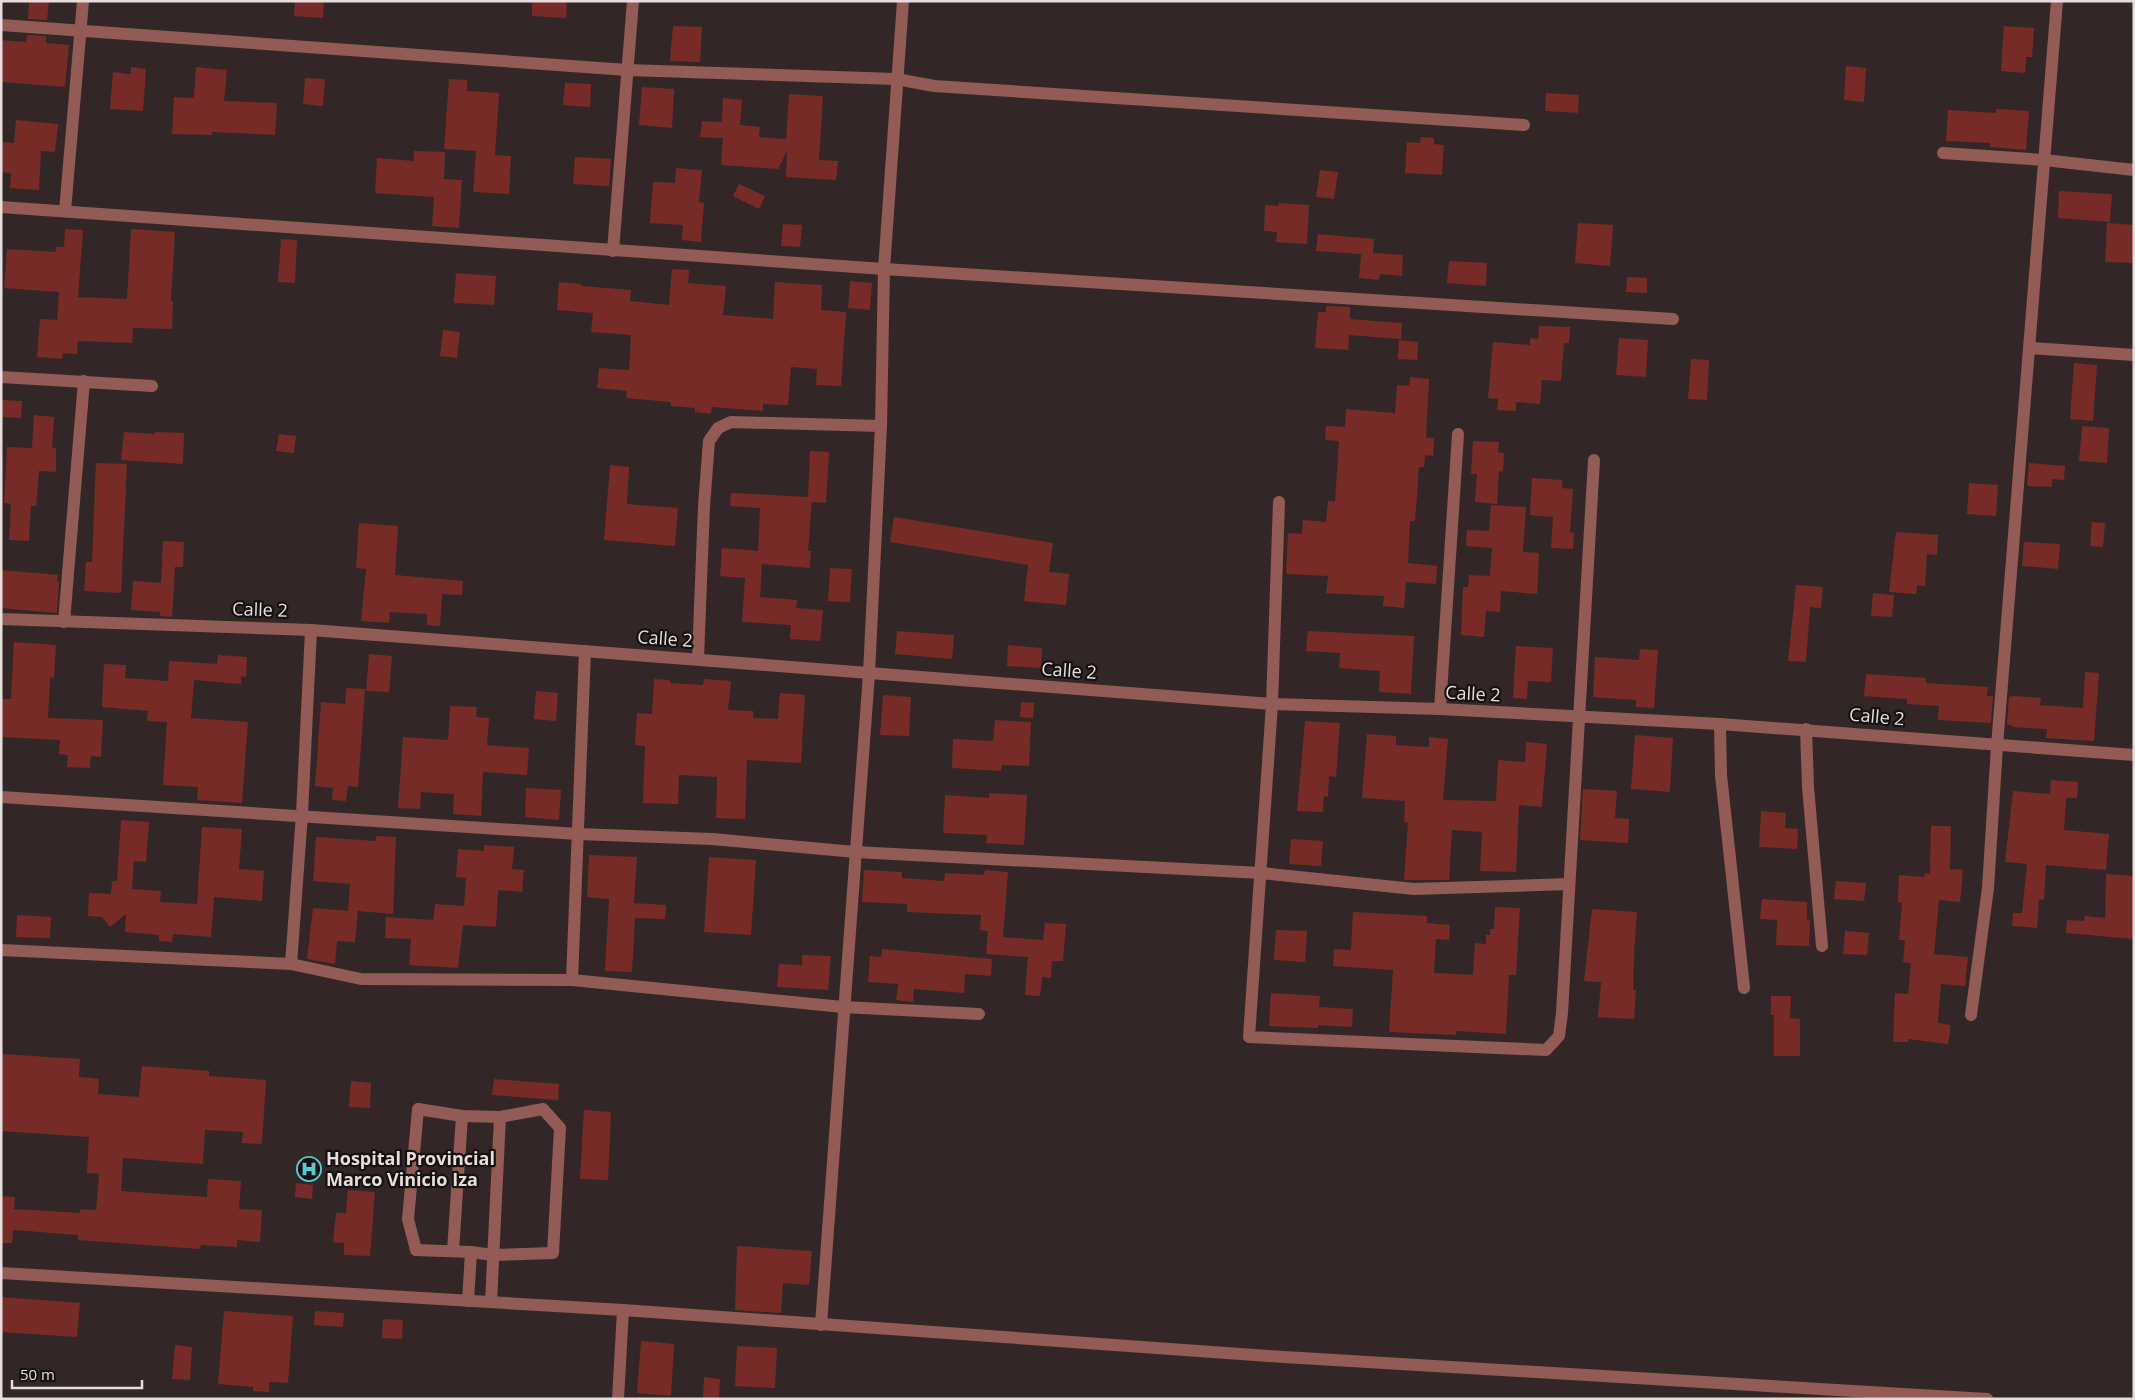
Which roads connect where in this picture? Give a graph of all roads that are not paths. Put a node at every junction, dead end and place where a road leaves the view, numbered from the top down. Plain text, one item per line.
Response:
1 (83, 1) edge
2 (633, 1) edge
3 (903, 1) edge
4 (2057, 1) edge
5 (1, 25) edge
6 (80, 31) junction
7 (627, 70) junction
8 (896, 79) junction
9 (1524, 125) dead end
10 (1943, 154) dead end
11 (2044, 160) junction
12 (2134, 170) edge
13 (1, 207) edge
14 (65, 210) junction
15 (613, 251) junction
16 (884, 269) junction
17 (1673, 319) dead end
18 (2030, 348) junction
19 (2134, 355) edge
20 (1, 377) edge
21 (84, 381) junction
22 (152, 386) dead end
23 (882, 426) junction
24 (1458, 434) dead end
25 (1594, 460) dead end
26 (1279, 502) dead end
27 (1, 619) edge
28 (64, 622) junction
29 (311, 630) junction
30 (585, 651) junction
31 (698, 658) junction
32 (869, 674) junction
33 (1272, 704) junction
34 (1440, 709) junction
35 (1579, 718) junction
36 (1720, 724) junction
37 (1806, 729) junction
38 (1997, 746) junction
39 (2134, 754) edge
40 (1, 797) edge
41 (302, 814) junction
42 (578, 834) junction
43 (855, 852) junction
44 (1261, 873) junction
45 (1569, 884) junction
46 (1822, 946) dead end
47 (1, 950) edge
48 (291, 964) junction
49 (572, 980) junction
50 (1744, 988) dead end
51 (843, 1007) junction
52 (979, 1014) dead end
53 (1971, 1015) dead end
54 (462, 1116) junction
55 (500, 1117) junction
56 (453, 1251) junction
57 (471, 1252) junction
58 (493, 1255) junction
59 (1, 1273) edge
60 (468, 1301) junction
61 (491, 1302) junction
62 (623, 1310) junction
63 (822, 1325) junction
64 (618, 1399) edge
65 (1987, 1399) edge

1 - 6 street
2 - 7 street
3 - 8 street
4 - 11 street
5 - 6 street
6 - 7 street
6 - 14 street
7 - 8 street
7 - 15 street
8 - 9 street
8 - 16 street
10 - 11 street
11 - 12 street
11 - 18 street
13 - 14 street
14 - 15 street
15 - 16 street
16 - 17 street
16 - 23 street
18 - 19 street
18 - 38 street
20 - 21 street
21 - 22 street
21 - 28 street
23 - 31 street
23 - 32 street
24 - 34 street
25 - 35 street
26 - 33 street
27 - 28 street, Calle 2
28 - 29 street, Calle 2
29 - 30 street, Calle 2
29 - 41 street
30 - 31 street, Calle 2
30 - 42 street
31 - 32 street, Calle 2
32 - 33 street, Calle 2
32 - 43 street
33 - 34 street, Calle 2
33 - 44 street
34 - 35 street, Calle 2
35 - 36 street, Calle 2
35 - 45 street
36 - 37 street, Calle 2
36 - 50 street
37 - 38 street, Calle 2
37 - 46 street
38 - 39 street, Calle 2
38 - 53 street
40 - 41 street
41 - 42 street
41 - 48 street
42 - 43 street
42 - 49 street
43 - 44 street
43 - 51 street
44 - 45 street
44 - 45 street
47 - 48 street
48 - 49 street
49 - 51 street
51 - 52 street
51 - 63 street
54 - 55 street
54 - 56 street
54 - 56 street
55 - 58 street
55 - 58 street
56 - 57 street
57 - 58 street
57 - 60 street
58 - 61 street
59 - 60 street
60 - 61 street
61 - 62 street
62 - 63 street
62 - 64 street
63 - 65 street

